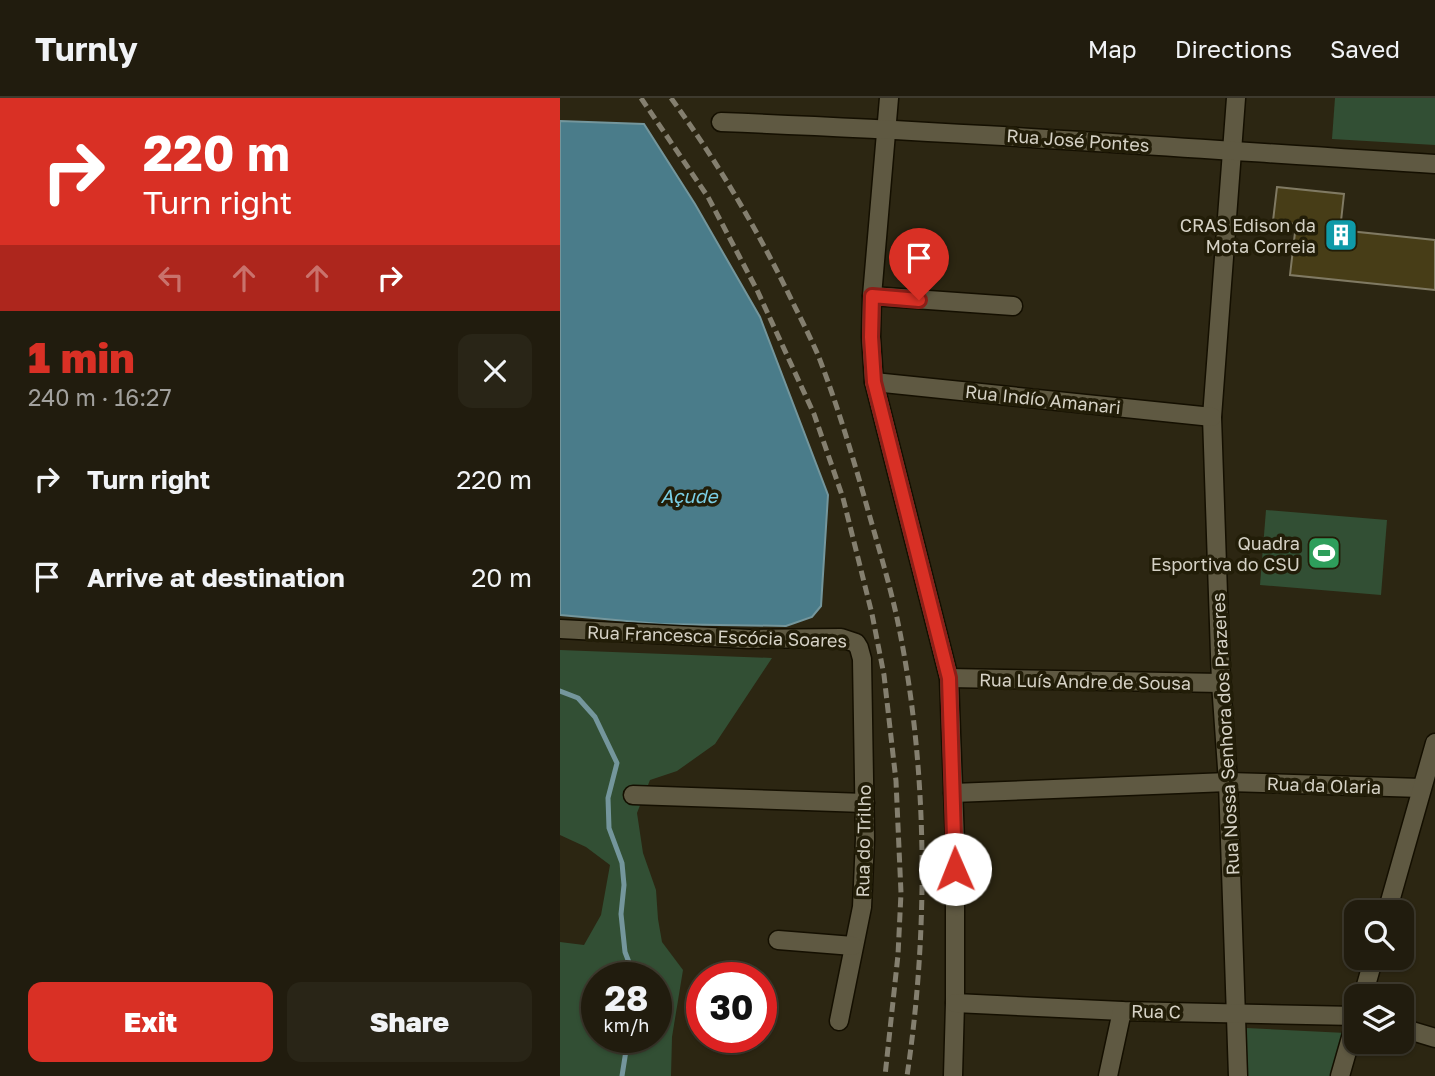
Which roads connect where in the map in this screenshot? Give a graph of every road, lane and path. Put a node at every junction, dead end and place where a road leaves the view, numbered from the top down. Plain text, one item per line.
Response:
1 (889, 98) edge
2 (1236, 98) edge
3 (721, 122) dead end
4 (888, 129) junction
5 (1232, 151) junction
6 (1435, 164) edge
7 (872, 296) junction
8 (1013, 306) dead end
9 (874, 382) junction
10 (1212, 417) junction
11 (560, 629) edge
12 (862, 659) joint
13 (949, 678) junction
14 (1221, 683) junction
15 (1435, 743) edge
16 (1228, 782) junction
17 (1421, 788) junction
18 (953, 793) junction
19 (633, 795) dead end
20 (865, 803) junction
21 (1390, 900) edge
22 (778, 940) dead end
23 (853, 947) junction
24 (955, 1003) junction
25 (1122, 1011) junction
26 (1236, 1012) junction
27 (1344, 1017) edge
28 (839, 1021) dead end
29 (1414, 1032) edge
30 (1435, 1038) edge
31 (1346, 1054) edge
32 (953, 1076) edge
33 (1108, 1076) edge
34 (1238, 1076) edge
35 (1340, 1076) edge

1 - 4 street
2 - 5 street, Rua Nossa Senhora dos Prazeres
3 - 4 street, Rua José Pontes
4 - 5 street, Rua José Pontes
4 - 7 street
5 - 6 street, Rua José Pontes
5 - 10 street, Rua Nossa Senhora dos Prazeres
7 - 8 street
7 - 9 street
9 - 10 street, Rua Indío Amanari
9 - 13 street
10 - 14 street, Rua Nossa Senhora dos Prazeres
11 - 12 street, Rua Francesca Escócia Soares
12 - 20 street, Rua do Trilho
13 - 14 street, Rua Luís Andre de Sousa
13 - 18 street
14 - 16 street, Rua Nossa Senhora dos Prazeres
15 - 17 street
16 - 17 street, Rua da Olaria
16 - 18 street, Rua da Olaria
16 - 26 street, Rua Nossa Senhora dos Prazeres
17 - 21 street
18 - 24 street
19 - 20 street
20 - 23 street, Rua do Trilho
22 - 23 street
23 - 28 street, Rua do Trilho
24 - 25 street, Rua C
24 - 32 street
25 - 26 street, Rua C
25 - 33 street
26 - 27 street, Rua C
26 - 34 street, Rua Nossa Senhora dos Prazeres
29 - 30 street
31 - 35 street

